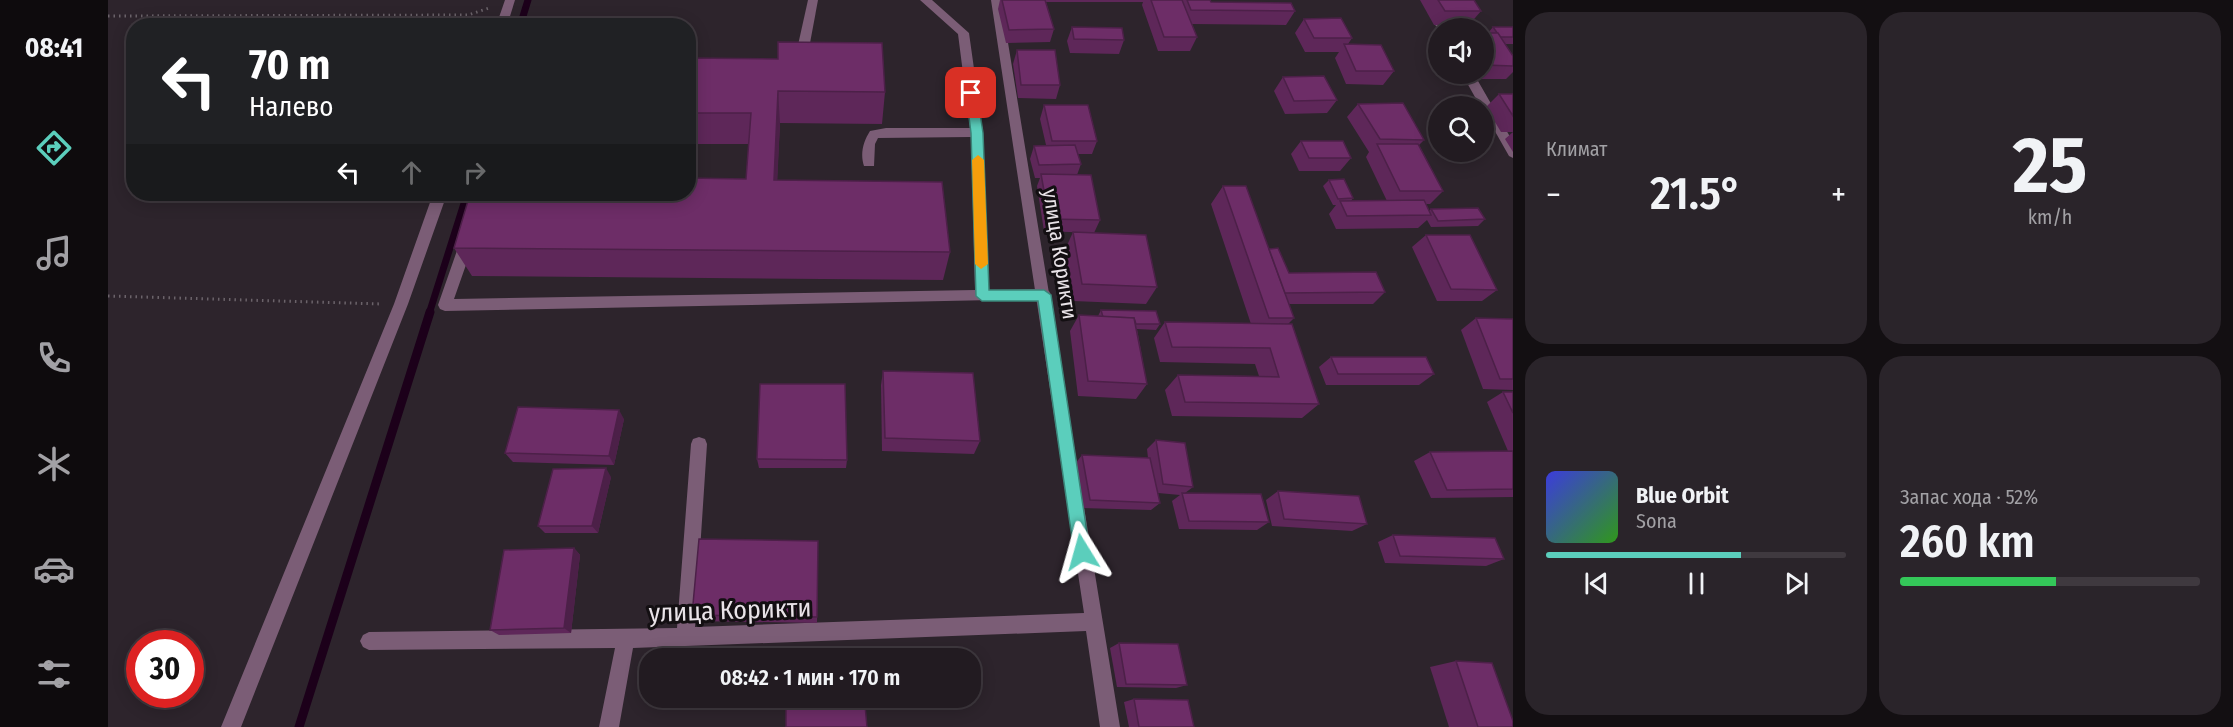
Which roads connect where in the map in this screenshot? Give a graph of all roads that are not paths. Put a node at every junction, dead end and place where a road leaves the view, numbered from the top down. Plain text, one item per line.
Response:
1 (510, 0) edge
2 (813, 0) edge
3 (925, 0) edge
4 (996, 0) edge
5 (1427, 0) edge
6 (504, 18) edge
7 (1437, 18) edge
8 (802, 54) edge
9 (1474, 84) edge
10 (977, 133) junction
11 (1513, 153) edge
12 (869, 163) dead end
13 (438, 201) edge
14 (473, 227) edge
15 (1044, 295) junction
16 (982, 296) junction
17 (699, 444) dead end
18 (1092, 622) junction
19 (685, 637) junction
20 (626, 639) junction
21 (369, 641) dead end
22 (231, 727) edge
23 (609, 727) edge
24 (1110, 727) edge

1 - 6 street
2 - 8 street
3 - 10 street
4 - 15 street, улица Корикти
5 - 7 street
9 - 11 street
10 - 12 street
10 - 16 street
13 - 22 street
14 - 16 street
15 - 16 street
15 - 18 street, улица Корикти
17 - 19 street
18 - 19 street, улица Корикти
18 - 24 street, улица Корикти
19 - 20 street, улица Корикти
20 - 21 street, улица Корикти
20 - 23 street

